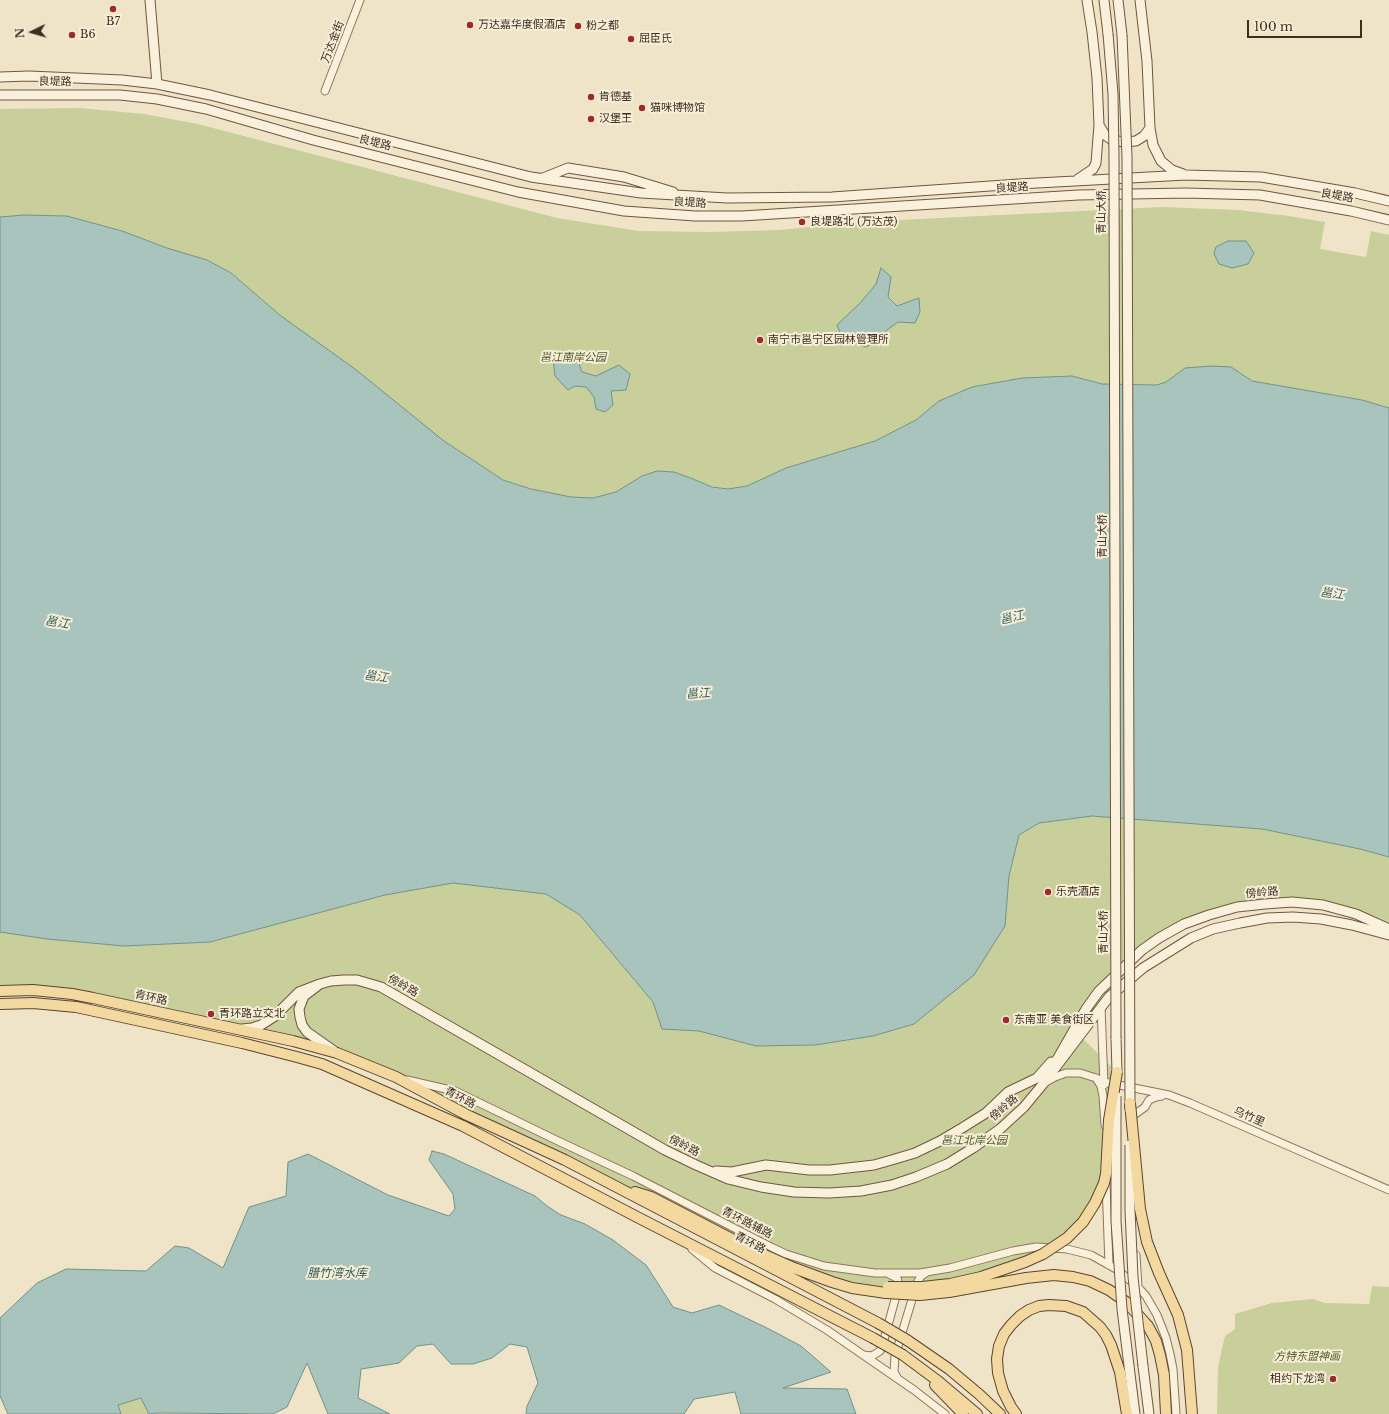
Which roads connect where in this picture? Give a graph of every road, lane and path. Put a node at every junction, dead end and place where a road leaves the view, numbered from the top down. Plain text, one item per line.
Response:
1 (150, 0) edge
2 (360, 0) edge
3 (1087, 0) edge
4 (1104, 0) edge
5 (1118, 0) edge
6 (1140, 0) edge
7 (0, 77) edge
8 (157, 84) junction
9 (326, 91) dead end
10 (0, 95) edge
11 (1099, 125) junction
12 (1150, 128) junction
13 (1186, 175) junction
14 (542, 178) junction
15 (1075, 180) junction
16 (1019, 184) junction
17 (686, 196) junction
18 (1021, 199) junction
19 (1389, 201) edge
20 (1389, 220) edge
21 (1389, 930) edge
22 (1389, 935) edge
23 (1134, 975) junction
24 (320, 984) junction
25 (0, 991) edge
26 (0, 1004) edge
27 (1101, 1006) junction
28 (238, 1029) junction
29 (1074, 1030) junction
30 (337, 1054) junction
31 (1116, 1072) junction
32 (396, 1078) junction
33 (1096, 1078) junction
34 (1104, 1082) junction
35 (1043, 1084) junction
36 (1134, 1088) junction
37 (1169, 1095) junction
38 (1130, 1103) junction
39 (1105, 1107) junction
40 (1134, 1115) junction
41 (708, 1170) junction
42 (610, 1184) junction
43 (1389, 1190) edge
44 (677, 1237) junction
45 (1109, 1265) junction
46 (929, 1271) junction
47 (889, 1274) junction
48 (1138, 1287) junction
49 (921, 1291) junction
50 (863, 1355) junction
51 (921, 1368) junction
52 (898, 1379) junction
53 (945, 1414) edge
54 (963, 1414) edge
55 (977, 1414) edge
56 (1000, 1414) edge
57 (1016, 1414) edge
58 (1127, 1414) edge
59 (1135, 1414) edge
60 (1150, 1414) edge
61 (1166, 1414) edge
62 (1176, 1414) edge
63 (1192, 1414) edge

1 - 8 main road
2 - 9 street, 万达金街
3 - 11 main road
4 - 31 main road, 青山大桥, bridge
5 - 38 main road, bridge
6 - 12 main road
7 - 8 main road, 良堤路
8 - 14 main road, 良堤路
10 - 18 main road, 良堤路
11 - 12 main road
11 - 15 main road
12 - 13 main road
13 - 15 main road, 良堤路
13 - 19 main road, 良堤路
14 - 17 main road, 良堤路
14 - 17 main road
15 - 16 main road, 良堤路
16 - 17 main road, 良堤路
16 - 18 main road
18 - 20 main road, 良堤路
21 - 29 main road, 傍岭路
22 - 23 main road, 傍岭路
23 - 27 main road, 傍岭路
23 - 36 street
24 - 28 main road, 傍岭路
24 - 30 main road
24 - 41 main road, 傍岭路
25 - 28 main road, 青环路
26 - 44 main road, 青环路
27 - 34 street
27 - 35 main road, 傍岭路
28 - 30 main road, 青环路
29 - 35 main road, 傍岭路
29 - 41 main road
30 - 32 main road, 青环路
31 - 49 main road, bridge
31 - 59 main road, 青山大桥, bridge
32 - 42 main road, 青环路
32 - 47 street, 青环路辅路
33 - 34 street, 乌竹里
33 - 35 street, 乌竹里
33 - 39 street
34 - 36 street, 乌竹里
34 - 39 street
35 - 41 main road, 傍岭路
36 - 37 street, 乌竹里
36 - 40 street
37 - 40 street
37 - 43 street, 乌竹里
38 - 60 main road, bridge
38 - 63 main road, bridge
39 - 45 street
40 - 48 street
42 - 49 main road, bridge
42 - 56 main road, 青环路, bridge
44 - 50 street
44 - 51 main road, 青环路, bridge
45 - 46 street, 青环路辅路
45 - 48 street, 青环路辅路
46 - 47 street, 青环路辅路
46 - 52 street
47 - 50 street
48 - 62 street, 青环路辅路
49 - 61 main road
50 - 52 street
51 - 54 main road
51 - 55 main road
52 - 53 street
57 - 58 main road

